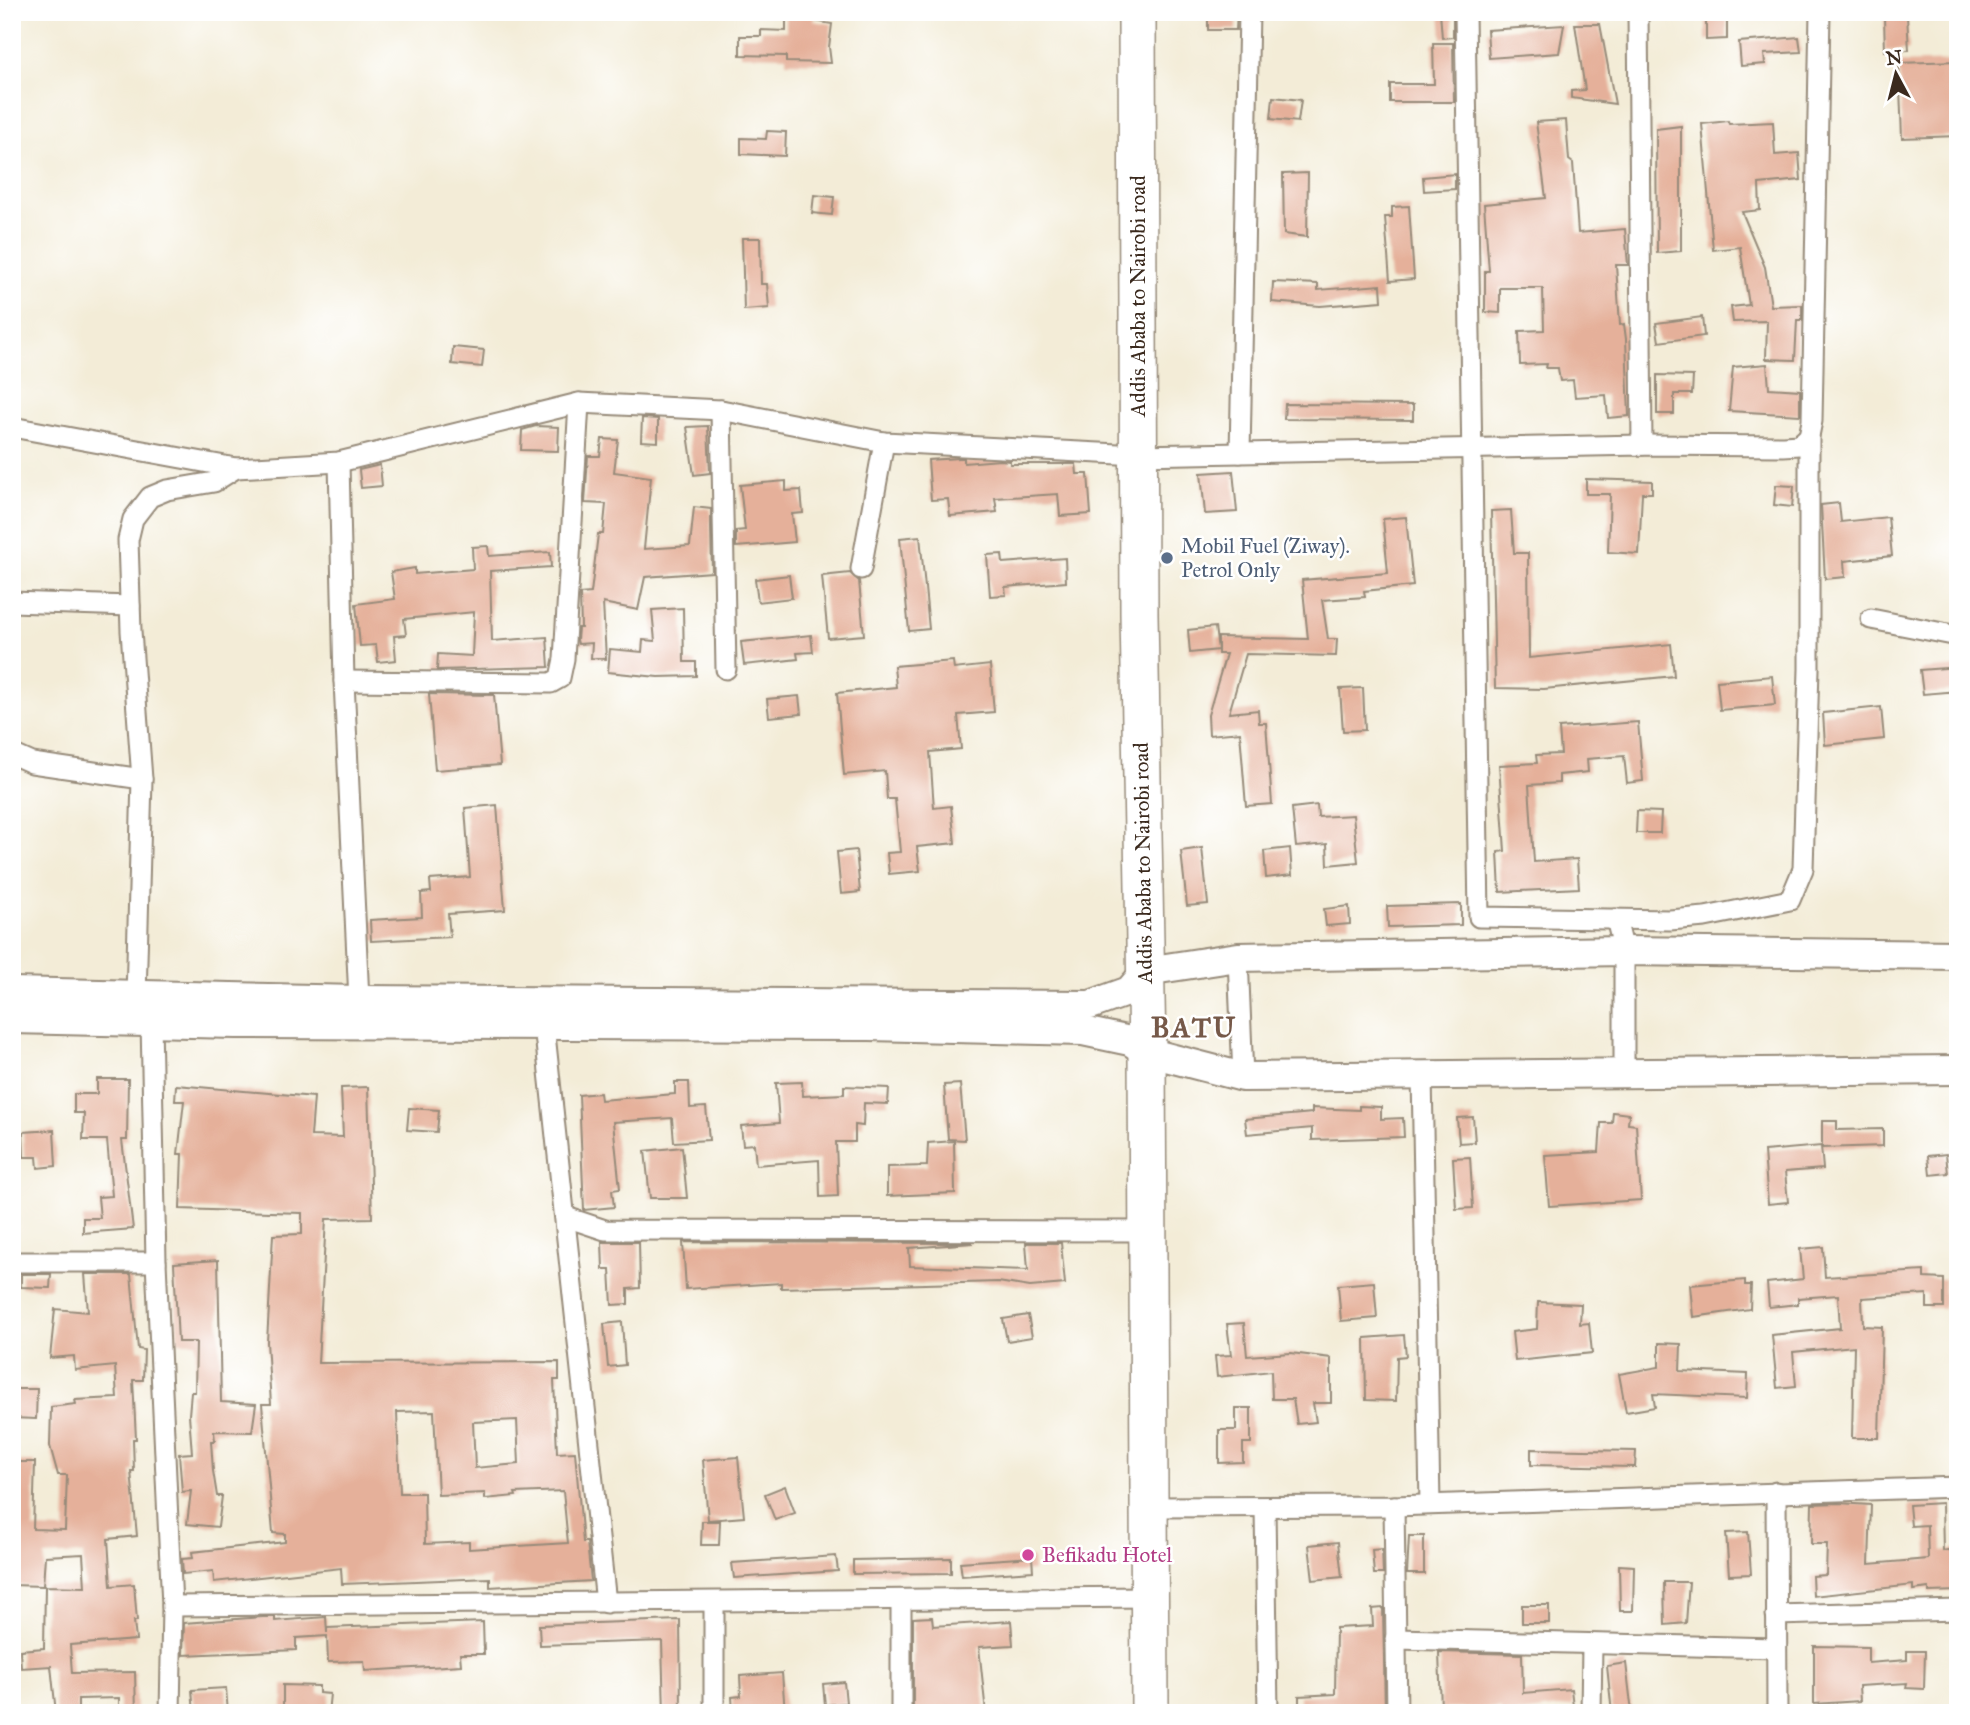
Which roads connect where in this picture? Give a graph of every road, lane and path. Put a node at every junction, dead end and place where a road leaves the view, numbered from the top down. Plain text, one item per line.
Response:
1 (1137, 12) edge
2 (1249, 12) edge
3 (1465, 12) edge
4 (1638, 12) edge
5 (1820, 12) edge
6 (579, 403) junction
7 (721, 410) junction
8 (12, 427) edge
9 (1809, 436) junction
10 (884, 442) junction
11 (1642, 445) junction
12 (1470, 449) junction
13 (1240, 453) junction
14 (1138, 455) junction
15 (339, 463) junction
16 (236, 468) junction
17 (861, 569) dead end
18 (12, 602) edge
19 (130, 606) junction
20 (1871, 619) dead end
21 (1958, 636) edge
22 (726, 669) dead end
23 (344, 681) junction
24 (12, 754) edge
25 (142, 779) junction
26 (1616, 919) junction
27 (1624, 951) junction
28 (1958, 955) edge
29 (1238, 957) junction
30 (1146, 971) junction
31 (12, 992) edge
32 (136, 997) junction
33 (359, 1000) junction
34 (568, 1002) junction
35 (12, 1018) edge
36 (151, 1022) junction
37 (544, 1025) junction
38 (1147, 1052) junction
39 (1958, 1070) edge
40 (1624, 1074) junction
41 (1422, 1075) junction
42 (1243, 1077) junction
43 (566, 1217) junction
44 (605, 1230) junction
45 (1146, 1231) junction
46 (569, 1252) junction
47 (12, 1262) edge
48 (156, 1262) junction
49 (1958, 1487) edge
50 (1776, 1492) junction
51 (1430, 1504) junction
52 (1394, 1506) junction
53 (1149, 1507) junction
54 (1265, 1508) junction
55 (1148, 1597) junction
56 (901, 1601) junction
57 (715, 1602) junction
58 (606, 1603) junction
59 (172, 1606) junction
60 (1958, 1610) edge
61 (1776, 1615) junction
62 (1395, 1639) junction
63 (1592, 1645) junction
64 (1776, 1648) junction
65 (170, 1713) edge
66 (714, 1713) edge
67 (901, 1713) edge
68 (1150, 1713) edge
69 (1268, 1713) edge
70 (1397, 1713) edge
71 (1591, 1713) edge
72 (1777, 1713) edge

1 - 14 highway, Addis Ababa to Nairobi road
2 - 13 street
3 - 12 street
4 - 11 street
5 - 9 street
6 - 7 street
6 - 15 street
6 - 23 street
7 - 10 street
7 - 22 street
8 - 16 street
9 - 11 street
9 - 26 street
10 - 14 street
10 - 17 street
11 - 12 street
12 - 13 street
12 - 26 street
13 - 14 street
14 - 30 highway, Addis Ababa to Nairobi road
15 - 16 street
15 - 23 street
16 - 19 street
18 - 19 street
19 - 25 street
20 - 21 street
23 - 33 street
24 - 25 street
25 - 32 street
26 - 27 street
27 - 28 main road
27 - 29 main road
27 - 40 street
29 - 30 main road
29 - 42 street
30 - 34 main road
30 - 38 highway, Addis Ababa to Nairobi road
31 - 32 main road
32 - 33 main road
32 - 36 street
33 - 34 main road
34 - 37 street
35 - 36 main road
36 - 37 main road
36 - 48 street
37 - 38 main road
37 - 43 street
38 - 42 main road
38 - 45 highway, Addis Ababa to Nairobi road
39 - 40 main road
40 - 41 main road
41 - 42 main road
41 - 51 street
43 - 44 street
43 - 46 street
44 - 45 street
44 - 46 street
45 - 53 highway, Addis Ababa to Nairobi road
46 - 58 street
47 - 48 street
48 - 59 street
49 - 50 street
50 - 51 street
50 - 61 street
51 - 52 street
52 - 54 street
52 - 62 street
53 - 54 street
53 - 55 highway, Addis Ababa to Nairobi road
54 - 69 street
55 - 56 street
55 - 68 highway, Addis Ababa to Nairobi road
56 - 57 street
56 - 67 street
57 - 58 street
57 - 66 street
58 - 59 street
59 - 65 street
60 - 61 street
61 - 64 street
62 - 63 street
62 - 70 street
63 - 64 street
63 - 71 street
64 - 72 street

